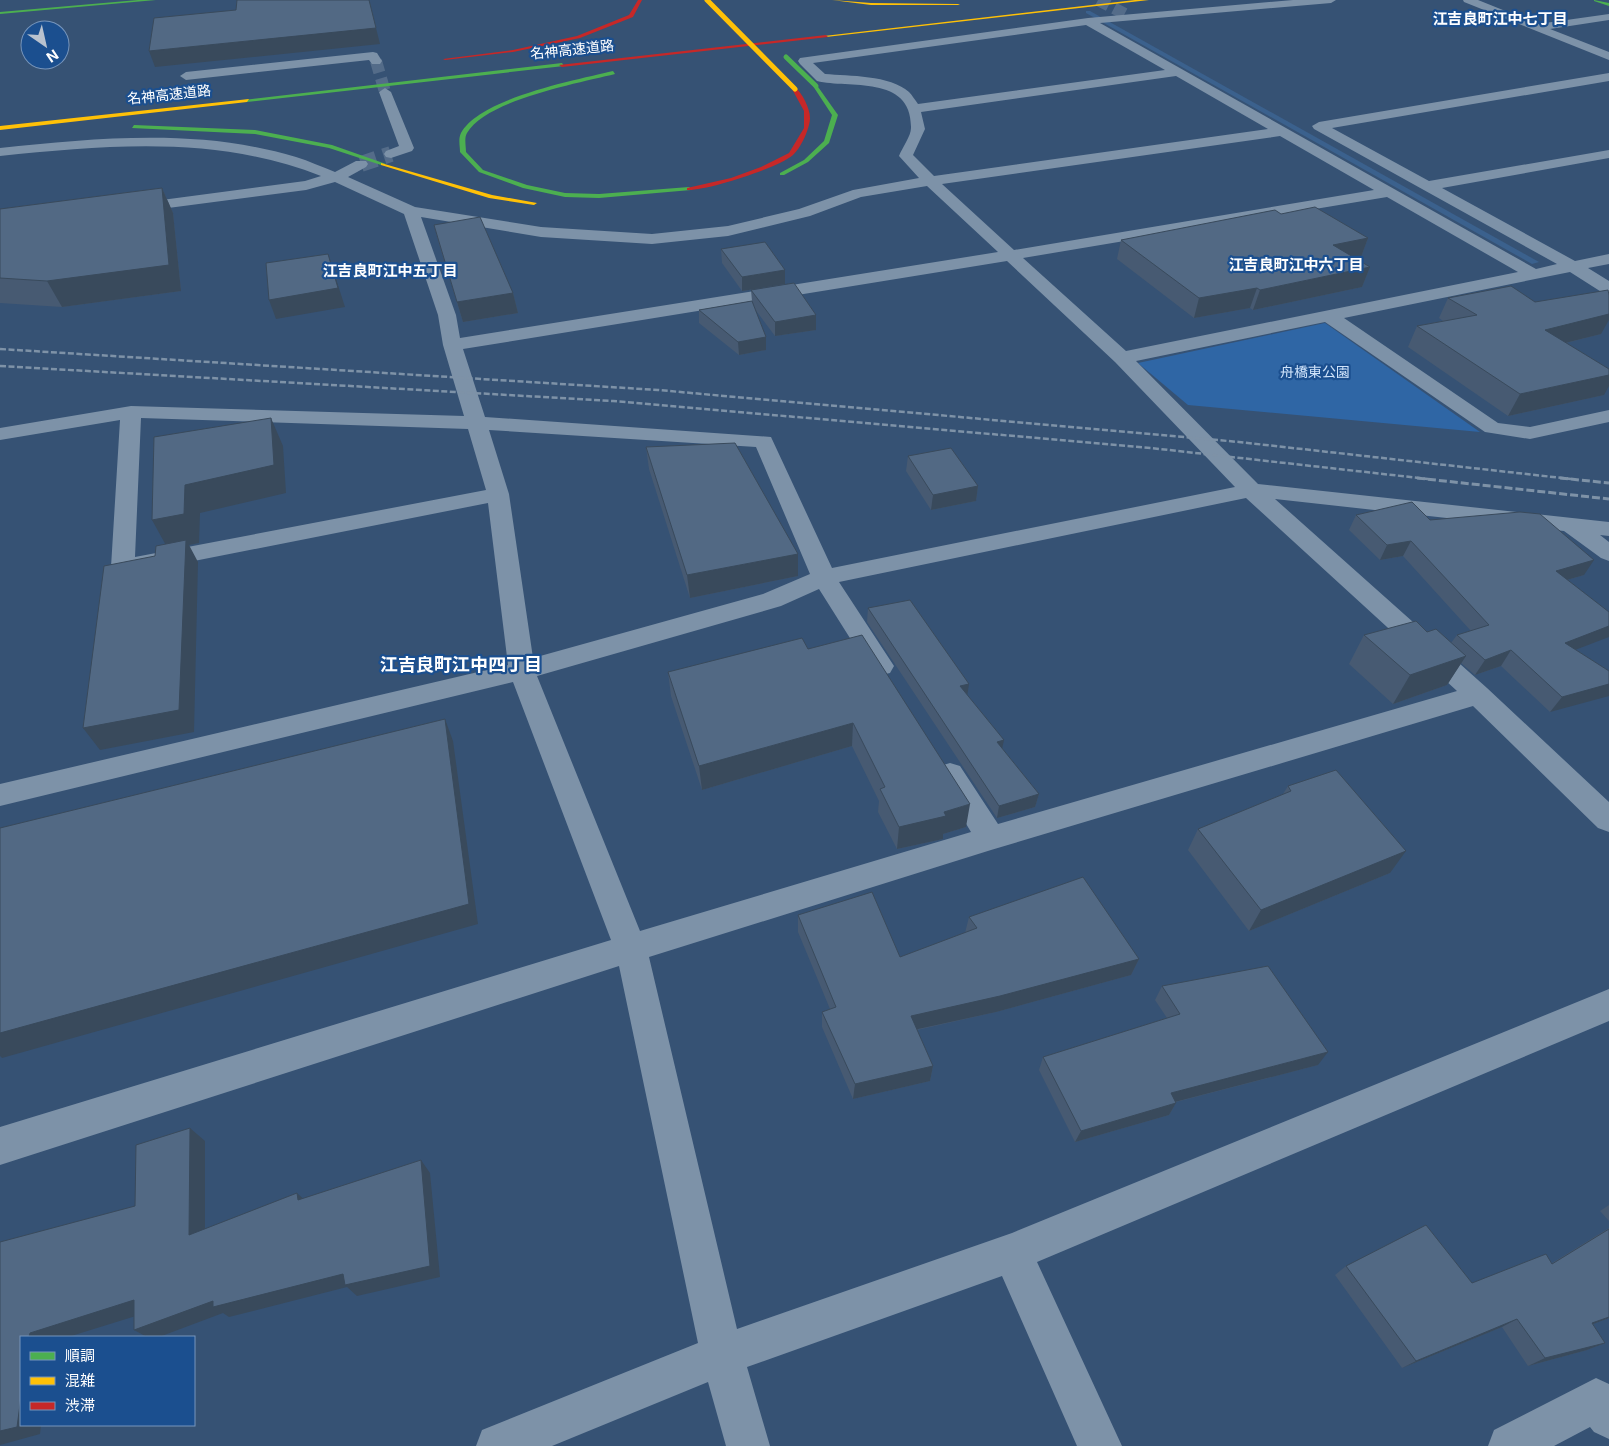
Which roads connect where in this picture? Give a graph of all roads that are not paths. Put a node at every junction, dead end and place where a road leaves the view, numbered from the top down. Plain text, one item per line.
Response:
1 (67, 0) edge
2 (154, 0) edge
3 (640, 0) edge
4 (707, 0) edge
5 (834, 0) edge
6 (1063, 0) edge
7 (1147, 0) edge
8 (1331, 0) edge
9 (1468, 0) edge
10 (1596, 0) edge
11 (1024, 2) dead end
12 (114, 3) junction
13 (967, 5) dead end
14 (1102, 5) junction
15 (1609, 5) edge
16 (0, 6) edge
17 (0, 14) edge
18 (1609, 17) edge
19 (1090, 21) junction
20 (18, 23) dead end
21 (1537, 27) junction
22 (761, 33) dead end
23 (1609, 56) edge
24 (434, 61) dead end
25 (380, 64) joint
26 (365, 69) dead end
27 (1178, 72) junction
28 (186, 76) edge
29 (1609, 77) edge
30 (385, 92) tunnel mouth
31 (914, 108) junction
32 (30, 113) dead end
33 (0, 128) edge
34 (103, 128) dead end
35 (122, 128) dead end
36 (1283, 131) junction
37 (0, 132) edge
38 (0, 152) edge
39 (391, 154) tunnel mouth
40 (1609, 154) edge
41 (361, 164) tunnel mouth
42 (884, 175) dead end
43 (336, 177) junction
44 (768, 180) dead end
45 (930, 181) junction
46 (1427, 188) junction
47 (858, 193) junction
48 (1395, 193) junction
49 (699, 198) dead end
50 (670, 202) dead end
51 (542, 204) dead end
52 (560, 205) dead end
53 (614, 207) dead end
54 (118, 209) edge
55 (411, 211) junction
56 (1012, 255) junction
57 (1609, 259) edge
58 (1574, 267) junction
59 (1535, 275) junction
60 (1609, 289) edge
61 (1328, 315) junction
62 (452, 345) junction
63 (1122, 358) junction
64 (131, 412) junction
65 (1609, 416) edge
66 (475, 423) junction
67 (0, 434) edge
68 (1251, 490) junction
69 (498, 494) junction
70 (1570, 524) junction
71 (1609, 529) edge
72 (1609, 553) edge
73 (824, 577) junction
74 (522, 671) junction
75 (892, 683) edge
76 (1478, 695) junction
77 (939, 757) edge
78 (0, 795) edge
79 (1609, 820) edge
80 (991, 838) junction
81 (631, 948) junction
82 (1609, 1005) edge
83 (0, 1146) edge
84 (1012, 1253) junction
85 (722, 1355) junction
86 (1609, 1417) edge
87 (498, 1446) edge
88 (748, 1446) edge
89 (1100, 1446) edge
90 (1510, 1446) edge

1 - 16 main road
2 - 12 main road
3 - 24 main road
4 - 14 main road, bridge
5 - 13 main road
6 - 11 main road
6 - 32 main road, 名神高速道路
7 - 14 main road, 名神高速道路
8 - 19 street
9 - 21 street
10 - 15 main road
12 - 17 main road
12 - 20 main road
14 - 33 main road, 名神高速道路
18 - 21 street
19 - 27 street
19 - 31 street
21 - 23 street
22 - 44 main road, bridge
25 - 26 main road
25 - 28 street
27 - 31 street
27 - 36 street
29 - 46 street
30 - 39 street
31 - 45 street
34 - 37 main road
35 - 51 main road
36 - 45 street
36 - 48 street
38 - 43 street
40 - 46 street
41 - 43 street
42 - 47 street
43 - 54 street
43 - 55 street
45 - 47 street
45 - 56 street
46 - 48 street
46 - 58 street
47 - 55 street
48 - 56 street
48 - 59 street
49 - 50 main road
52 - 53 main road
55 - 62 street
56 - 62 street
56 - 63 street
57 - 58 street
58 - 59 street
58 - 60 street
59 - 61 street
61 - 63 street
61 - 65 street
62 - 66 street
63 - 68 street
64 - 66 street
64 - 67 street
64 - 69 street
66 - 69 street
66 - 73 street
68 - 70 street
68 - 73 street
68 - 76 street
69 - 74 street
70 - 71 street
70 - 72 street
73 - 74 street
73 - 75 street
74 - 78 street
74 - 81 street
76 - 79 street
76 - 80 street
77 - 80 street
80 - 81 street
81 - 83 street
81 - 85 street
82 - 84 street
84 - 85 street
84 - 89 street
85 - 87 street
85 - 88 street
86 - 90 street

